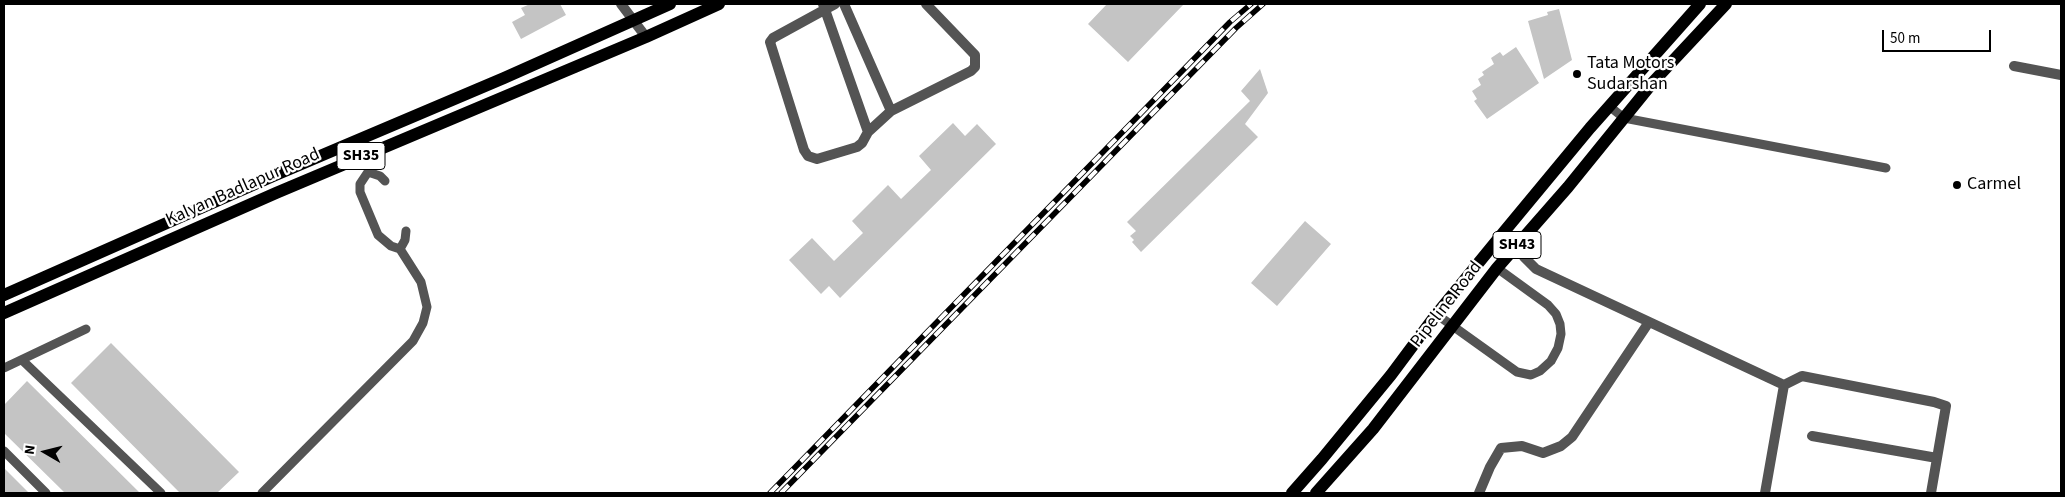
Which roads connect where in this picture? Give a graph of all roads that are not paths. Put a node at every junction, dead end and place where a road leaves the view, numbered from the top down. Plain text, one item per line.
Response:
1 (621, 4) edge
2 (670, 4) edge
3 (719, 4) edge
4 (844, 4) edge
5 (926, 4) edge
6 (1700, 4) edge
7 (1726, 4) edge
8 (828, 5) edge
9 (633, 20) junction
10 (646, 37) junction
11 (2014, 66) dead end
12 (2061, 75) edge
13 (504, 78) junction
14 (510, 94) junction
15 (1608, 106) junction
16 (891, 111) junction
17 (1624, 118) junction
18 (868, 132) junction
19 (371, 134) junction
20 (377, 150) junction
21 (362, 156) junction
22 (1886, 168) dead end
23 (368, 172) junction
24 (385, 181) dead end
25 (406, 231) dead end
26 (1503, 232) junction
27 (1517, 245) junction
28 (400, 249) junction
29 (1497, 268) junction
30 (4, 295) edge
31 (4, 313) edge
32 (1436, 314) junction
33 (1649, 322) junction
34 (1452, 326) junction
35 (86, 329) dead end
36 (22, 360) junction
37 (4, 368) edge
38 (1784, 385) junction
39 (1812, 436) dead end
40 (4, 451) edge
41 (1937, 458) junction
42 (1296, 492) edge
43 (46, 493) edge
44 (161, 493) edge
45 (262, 493) edge
46 (1316, 493) edge
47 (1479, 493) edge
48 (1765, 493) edge
49 (1931, 493) edge

1 - 9 street
2 - 9 main road, Kalyan Badlapur Road / SH35
3 - 10 main road, Kalyan Badlapur Road / SH35
4 - 16 street
5 - 16 street
6 - 15 main road, Pipeline Road / SH43
7 - 17 main road, Pipeline Road / SH43
8 - 18 street
8 - 18 street
9 - 10 street
9 - 13 main road, Kalyan Badlapur Road / SH35
10 - 14 main road, Kalyan Badlapur Road / SH35
11 - 12 street
13 - 14 main road
13 - 19 main road, Kalyan Badlapur Road / SH35
14 - 20 main road, Kalyan Badlapur Road / SH35
15 - 17 lane
15 - 26 main road, Pipeline Road / SH43
16 - 18 street
17 - 22 lane
17 - 27 main road, Pipeline Road / SH43
19 - 20 lane
19 - 30 main road, Kalyan Badlapur Road / SH35
20 - 21 main road, Kalyan Badlapur Road / SH35
21 - 23 lane
21 - 31 main road, Kalyan Badlapur Road / SH35
23 - 24 lane
23 - 28 lane
25 - 28 lane
26 - 27 street
26 - 32 main road, Pipeline Road / SH43
27 - 29 main road, Pipeline Road / SH43
27 - 33 street
28 - 45 lane
29 - 34 main road, Pipeline Road / SH43
29 - 34 lane
32 - 34 lane
32 - 42 main road, Pipeline Road / SH43
33 - 38 street
33 - 47 street
34 - 46 main road, Pipeline Road / SH43
35 - 36 lane
36 - 37 lane
36 - 44 lane
38 - 41 street
38 - 48 street
39 - 41 street
40 - 43 lane
41 - 49 street

